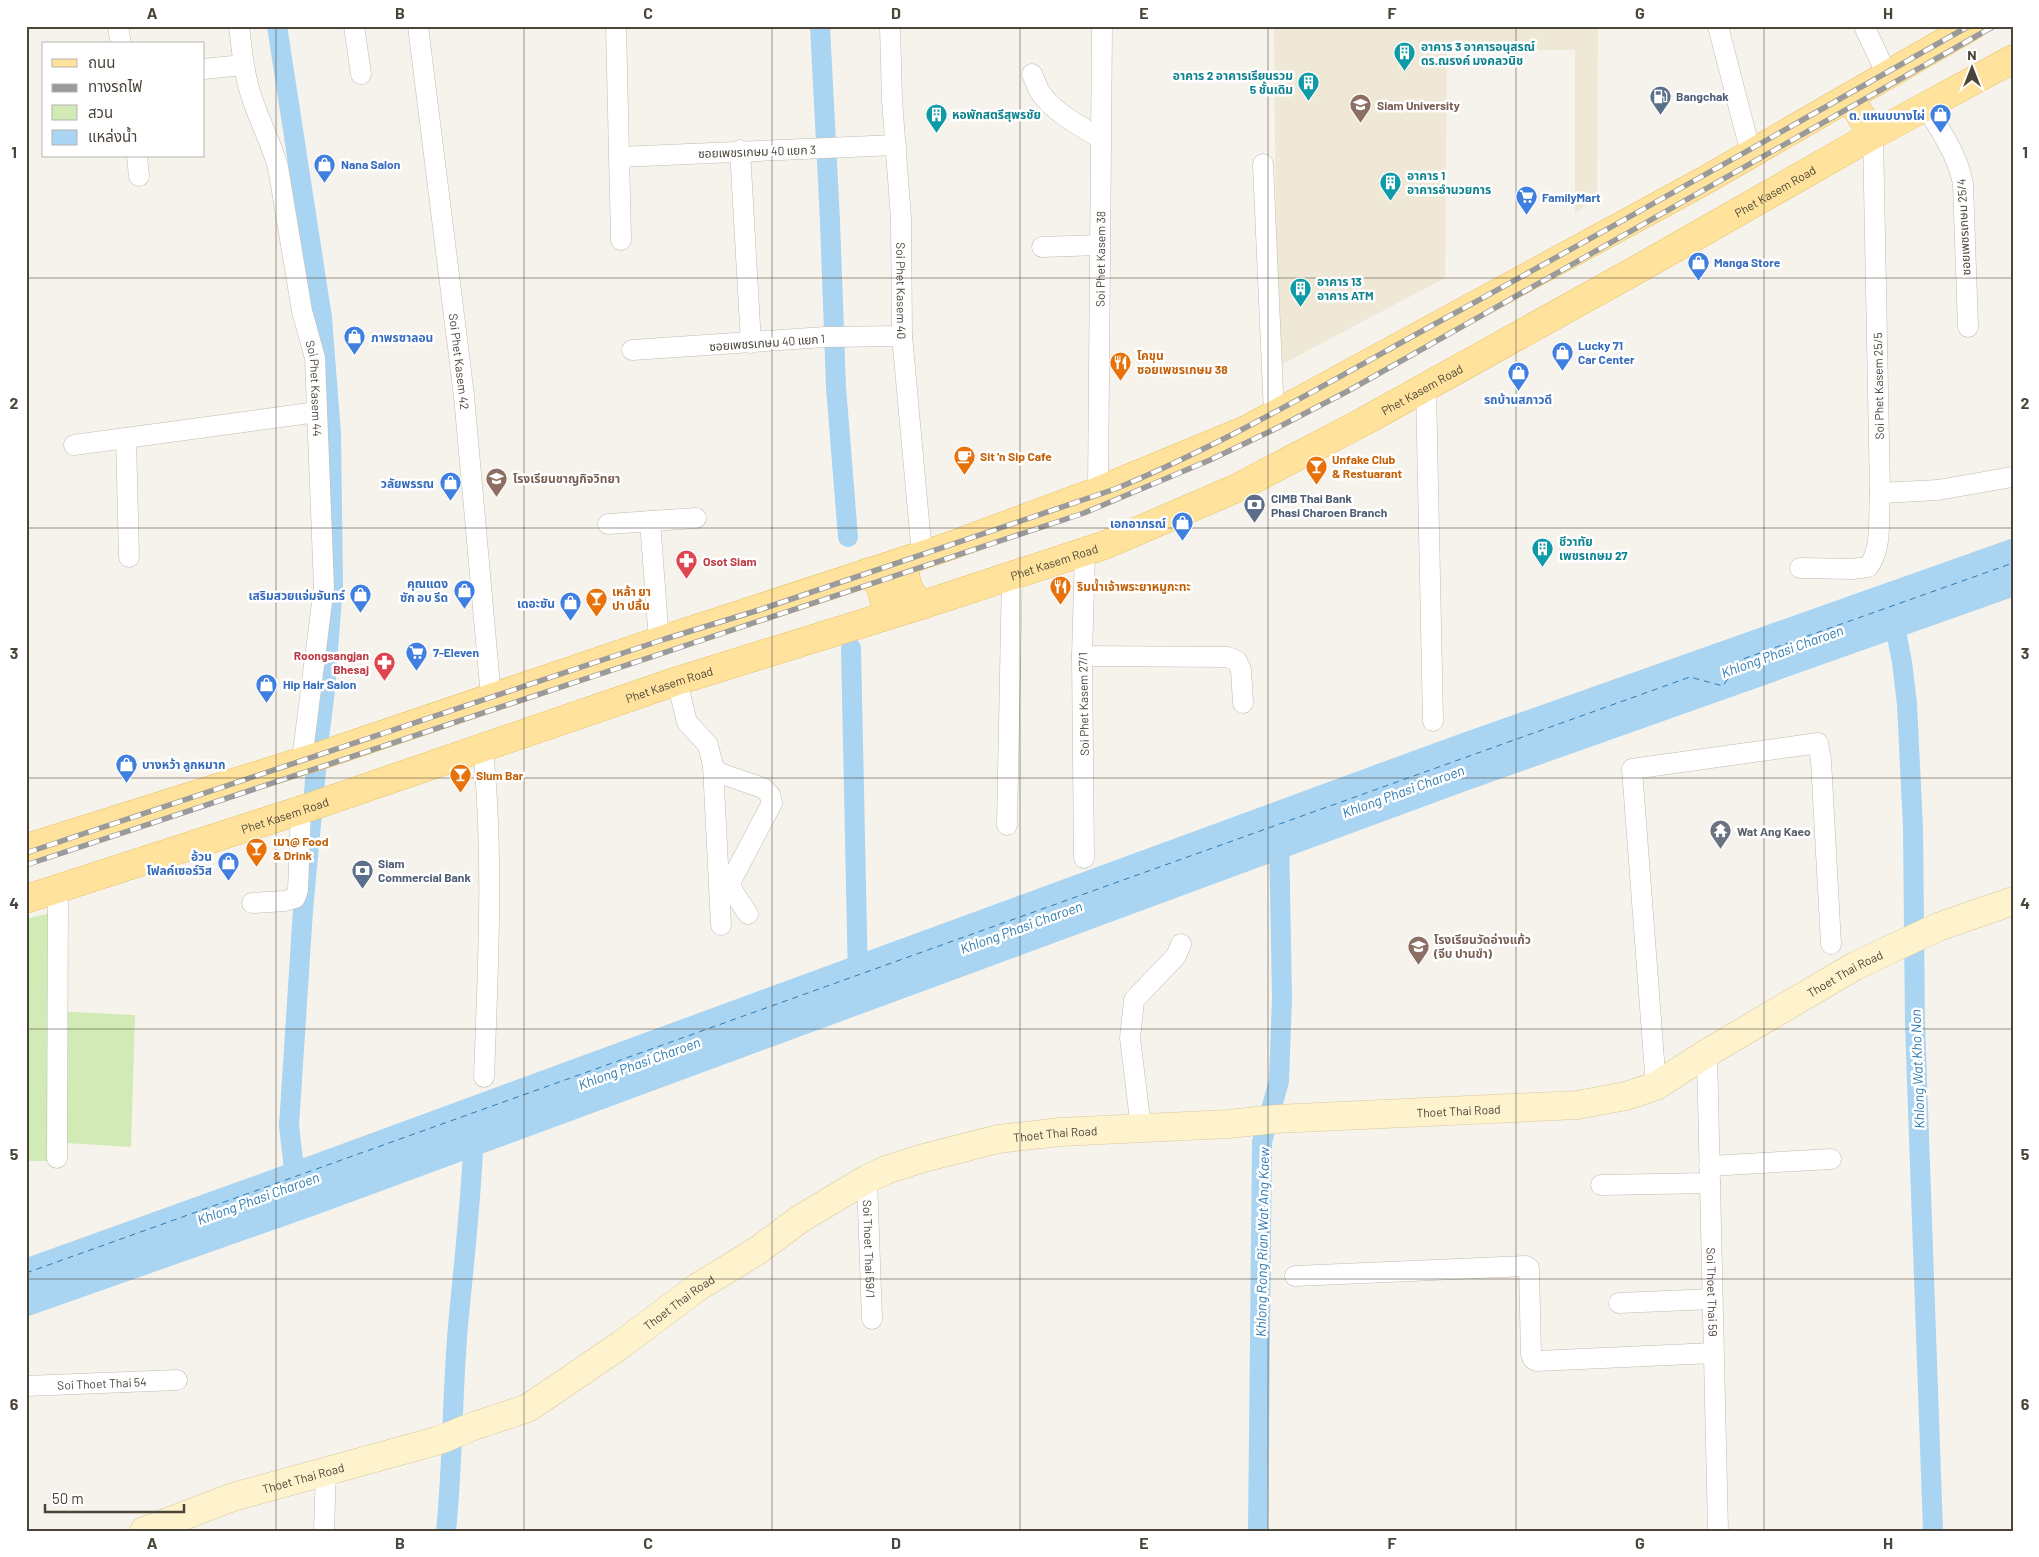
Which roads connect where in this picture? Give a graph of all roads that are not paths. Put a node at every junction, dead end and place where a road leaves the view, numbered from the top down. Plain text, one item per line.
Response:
1 (118, 26) edge
2 (239, 26) edge
3 (354, 26) edge
4 (418, 26) edge
5 (616, 26) edge
6 (890, 26) edge
7 (1102, 26) edge
8 (1718, 26) edge
9 (1864, 26) edge
10 (1972, 26) edge
11 (122, 42) edge
12 (2013, 59) edge
13 (243, 64) junction
14 (205, 69) edge
15 (361, 74) dead end
16 (1032, 74) dead end
17 (1887, 75) junction
18 (1849, 97) junction
19 (1926, 106) junction
20 (1873, 135) junction
21 (1100, 138) junction
22 (896, 145) junction
23 (740, 150) junction
24 (1751, 154) junction
25 (619, 157) junction
26 (1263, 164) dead end
27 (621, 240) dead end
28 (1100, 245) junction
29 (1042, 246) dead end
30 (1968, 326) dead end
31 (902, 336) junction
32 (751, 343) junction
33 (632, 350) dead end
34 (1426, 388) junction
35 (317, 412) junction
36 (1274, 414) junction
37 (126, 438) junction
38 (74, 445) dead end
39 (2012, 477) dead end
40 (1098, 491) junction
41 (1880, 493) junction
42 (696, 518) dead end
43 (650, 521) junction
44 (608, 524) dead end
45 (1085, 551) junction
46 (129, 557) dead end
47 (914, 558) junction
48 (1800, 568) dead end
49 (868, 572) junction
50 (1012, 575) junction
51 (922, 605) junction
52 (883, 617) junction
53 (659, 641) junction
54 (1082, 656) junction
55 (677, 681) junction
56 (491, 697) junction
57 (1242, 702) dead end
58 (1434, 721) dead end
59 (483, 749) junction
60 (309, 758) junction
61 (713, 766) junction
62 (302, 810) junction
63 (1007, 825) dead end
64 (26, 848) edge
65 (1084, 858) dead end
66 (58, 890) junction
67 (26, 899) edge
68 (2013, 901) edge
69 (252, 903) dead end
70 (748, 914) dead end
71 (721, 924) dead end
72 (1181, 944) dead end
73 (1831, 944) dead end
74 (1707, 1053) junction
75 (484, 1077) dead end
76 (1656, 1086) junction
77 (1141, 1128) junction
78 (57, 1158) dead end
79 (1831, 1160) dead end
80 (1710, 1174) junction
81 (867, 1178) junction
82 (1602, 1185) dead end
83 (1295, 1276) dead end
84 (1712, 1299) junction
85 (1619, 1303) dead end
86 (872, 1319) dead end
87 (1713, 1353) junction
88 (177, 1380) dead end
89 (26, 1386) edge
90 (326, 1470) junction
91 (155, 1528) edge
92 (324, 1531) edge
93 (1718, 1531) edge

1 - 11 street
2 - 13 street, Soi Phet Kasem 44
3 - 15 street
4 - 56 street, Soi Phet Kasem 42
5 - 25 street
6 - 22 street, Soi Phet Kasem 40
7 - 21 street, Soi Phet Kasem 38
8 - 24 street
9 - 17 street
10 - 17 main road
12 - 19 main road, Phet Kasem Road
13 - 14 street
13 - 35 street, Soi Phet Kasem 44
16 - 21 street
17 - 18 main road
18 - 20 main road
18 - 24 main road
19 - 20 main road, Phet Kasem Road
19 - 30 street, ซอยเพชรเกษม 25/4
20 - 34 main road, Phet Kasem Road
20 - 41 street, Soi Phet Kasem 25/5
21 - 28 street, Soi Phet Kasem 38
22 - 23 street, ซอยเพชรเกษม 40 แยก 3
22 - 31 street, Soi Phet Kasem 40
23 - 25 street, ซอยเพชรเกษม 40 แยก 3
23 - 32 street
24 - 36 main road
25 - 27 street
26 - 36 street
28 - 29 street
28 - 40 street, Soi Phet Kasem 38
31 - 32 street, ซอยเพชรเกษม 40 แยก 1
31 - 47 street, Soi Phet Kasem 40
32 - 33 street, ซอยเพชรเกษม 40 แยก 1
34 - 45 main road, Phet Kasem Road
34 - 58 street
35 - 37 street
35 - 60 street, Soi Phet Kasem 44
36 - 40 main road
37 - 38 street
37 - 46 street
39 - 41 street
40 - 47 main road
41 - 48 street, Soi Phet Kasem 25/5
42 - 43 street
43 - 44 street
43 - 53 street
45 - 50 main road, Phet Kasem Road
45 - 54 street, Soi Phet Kasem 27/1
47 - 49 main road
47 - 51 main road
49 - 52 main road
49 - 53 main road
50 - 51 main road, Phet Kasem Road
50 - 63 street
51 - 52 main road, Phet Kasem Road
52 - 55 main road, Phet Kasem Road
53 - 56 main road
54 - 57 street
54 - 65 street, Soi Phet Kasem 27/1
55 - 59 main road, Phet Kasem Road
55 - 61 street
56 - 60 main road
59 - 62 main road, Phet Kasem Road
59 - 75 street
60 - 64 main road
61 - 70 street
61 - 71 street
62 - 66 main road, Phet Kasem Road
62 - 69 street
66 - 67 main road, Phet Kasem Road
66 - 78 street
68 - 74 main road, Thoet Thai Road
72 - 77 street
73 - 76 street
74 - 76 main road, Thoet Thai Road
74 - 80 street, Soi Thoet Thai 59
76 - 77 main road, Thoet Thai Road
77 - 81 main road, Thoet Thai Road
79 - 80 street
80 - 82 street
80 - 84 street, Soi Thoet Thai 59
81 - 86 street, Soi Thoet Thai 59/1
81 - 90 main road, Thoet Thai Road
83 - 87 street
84 - 85 street
84 - 87 street, Soi Thoet Thai 59
87 - 93 street, Soi Thoet Thai 59
88 - 89 street, Soi Thoet Thai 54
90 - 91 main road, Thoet Thai Road
90 - 92 street

